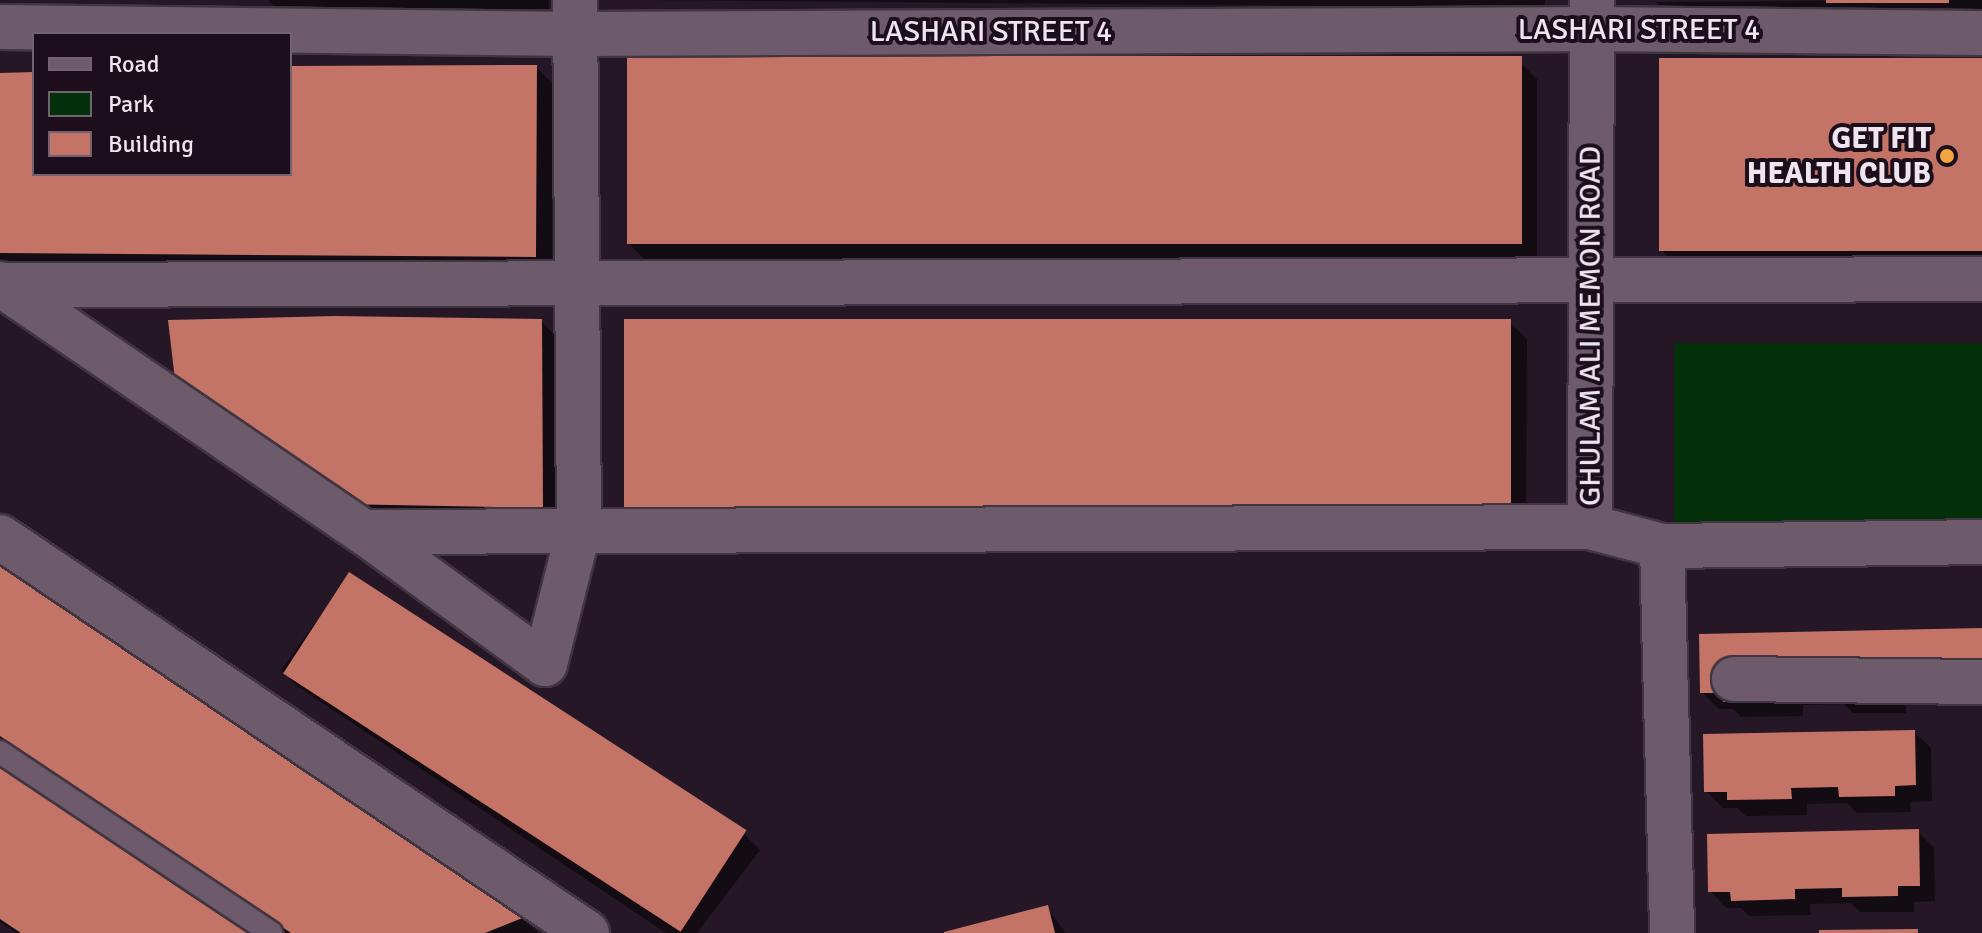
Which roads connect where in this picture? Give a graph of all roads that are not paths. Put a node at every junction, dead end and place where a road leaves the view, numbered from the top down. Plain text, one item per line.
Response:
1 (1592, 14) edge
2 (575, 17) edge
3 (0, 27) edge
4 (1982, 33) edge
5 (1590, 279) junction
6 (1982, 279) edge
7 (575, 282) junction
8 (1, 285) edge
9 (1590, 527) junction
10 (579, 529) junction
11 (364, 532) junction
12 (0, 537) edge
13 (1982, 542) edge
14 (1662, 546) junction
15 (1734, 679) dead end
16 (1982, 682) edge
17 (0, 752) edge
18 (271, 933) edge
19 (587, 933) edge
20 (1672, 933) edge

1 - 2 street, LASHARI STREET 4
1 - 4 street, LASHARI STREET 4
1 - 5 street, GHULAM ALI MEMON ROAD
2 - 3 street, LASHARI STREET 4
2 - 7 street
5 - 6 street
5 - 7 street
5 - 9 street, GHULAM ALI MEMON ROAD
7 - 8 street
7 - 10 street
8 - 11 street
9 - 10 street
9 - 14 street, GHULAM ALI MEMON ROAD
10 - 11 street
10 - 11 street
12 - 19 street
13 - 14 street, GHULAM ALI MEMON ROAD
14 - 20 street
15 - 16 street
17 - 18 lane

